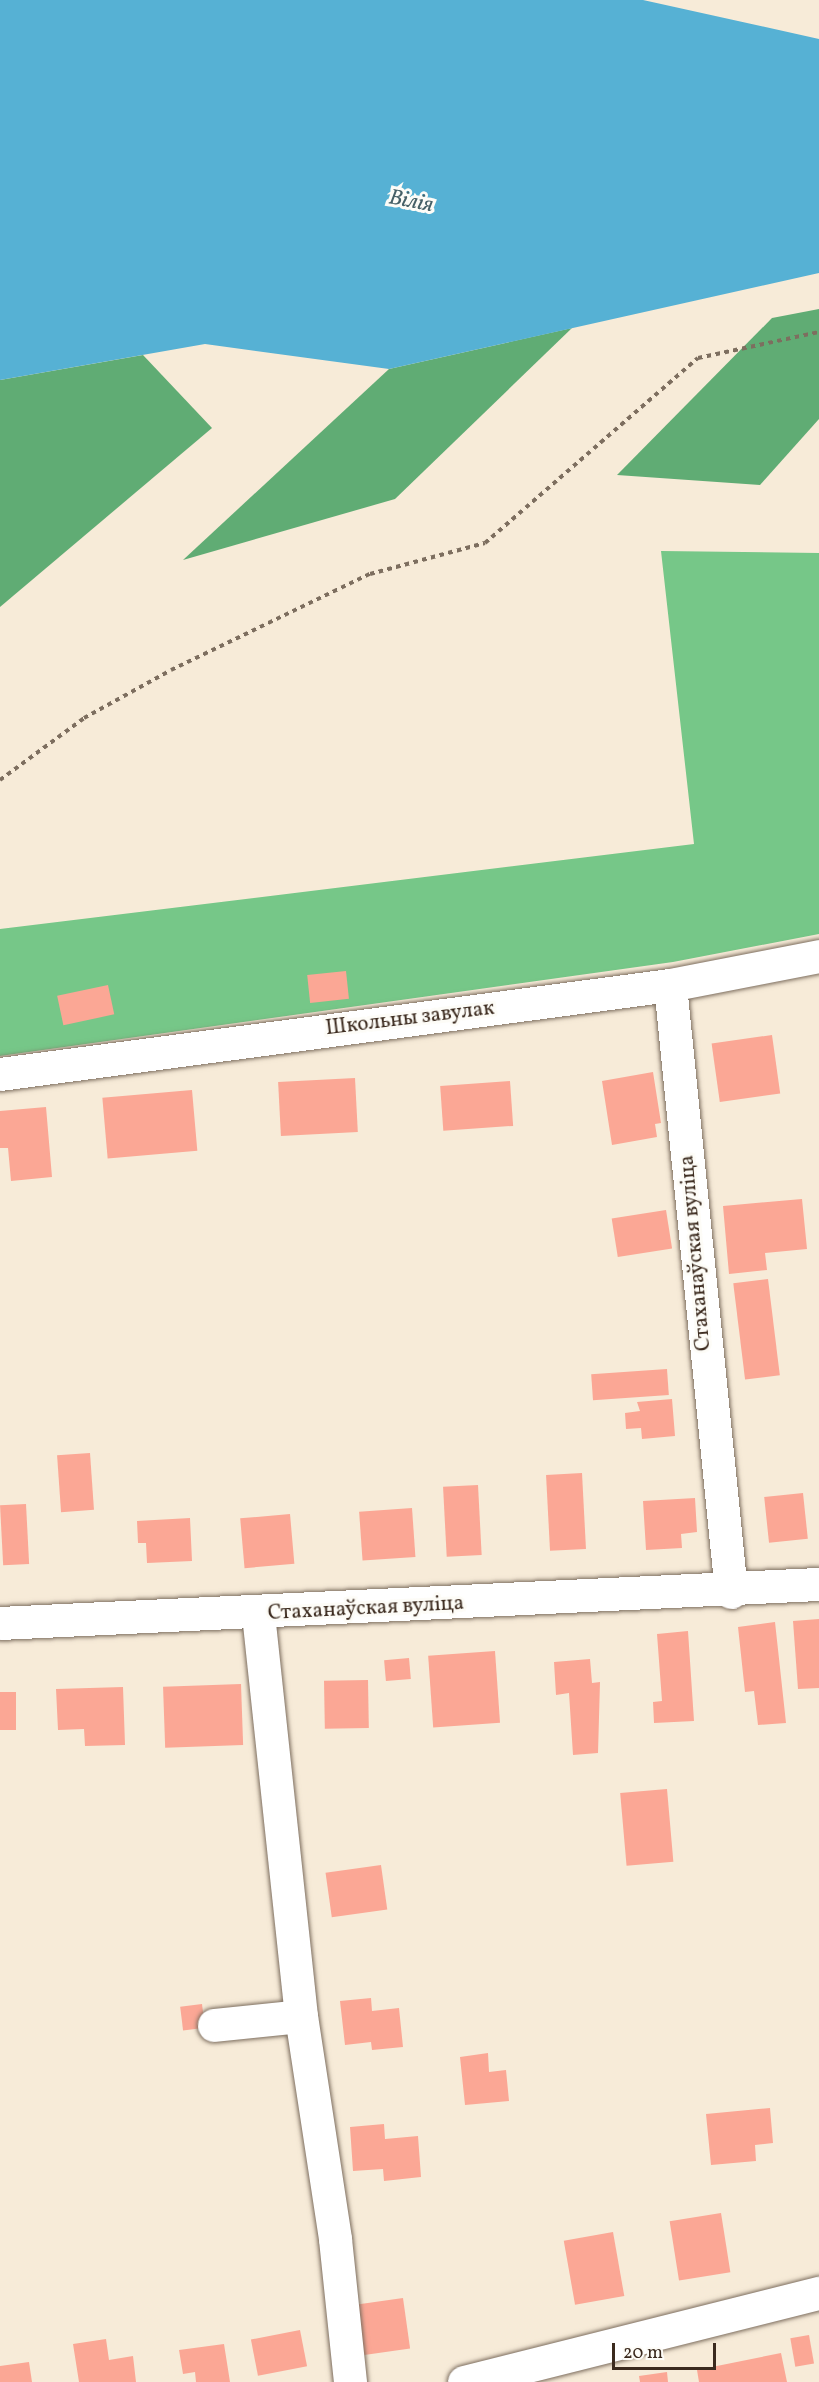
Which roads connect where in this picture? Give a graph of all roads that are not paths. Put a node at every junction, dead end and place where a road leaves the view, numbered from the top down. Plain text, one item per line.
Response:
1 (819, 956) edge
2 (670, 985) junction
3 (0, 1074) edge
4 (819, 1584) edge
5 (731, 1592) junction
6 (258, 1614) junction
7 (0, 1623) edge
8 (301, 2016) junction
9 (214, 2025) dead end
10 (819, 2293) edge
11 (350, 2382) edge
12 (464, 2382) edge

1 - 2 street, Школьны завулак
2 - 3 street, Школьны завулак
2 - 5 street, Стаханаўская вуліца
4 - 5 street, Стаханаўская вуліца
5 - 6 street, Стаханаўская вуліца
6 - 7 street, Стаханаўская вуліца
6 - 8 street
8 - 9 street
8 - 11 street
10 - 12 street

